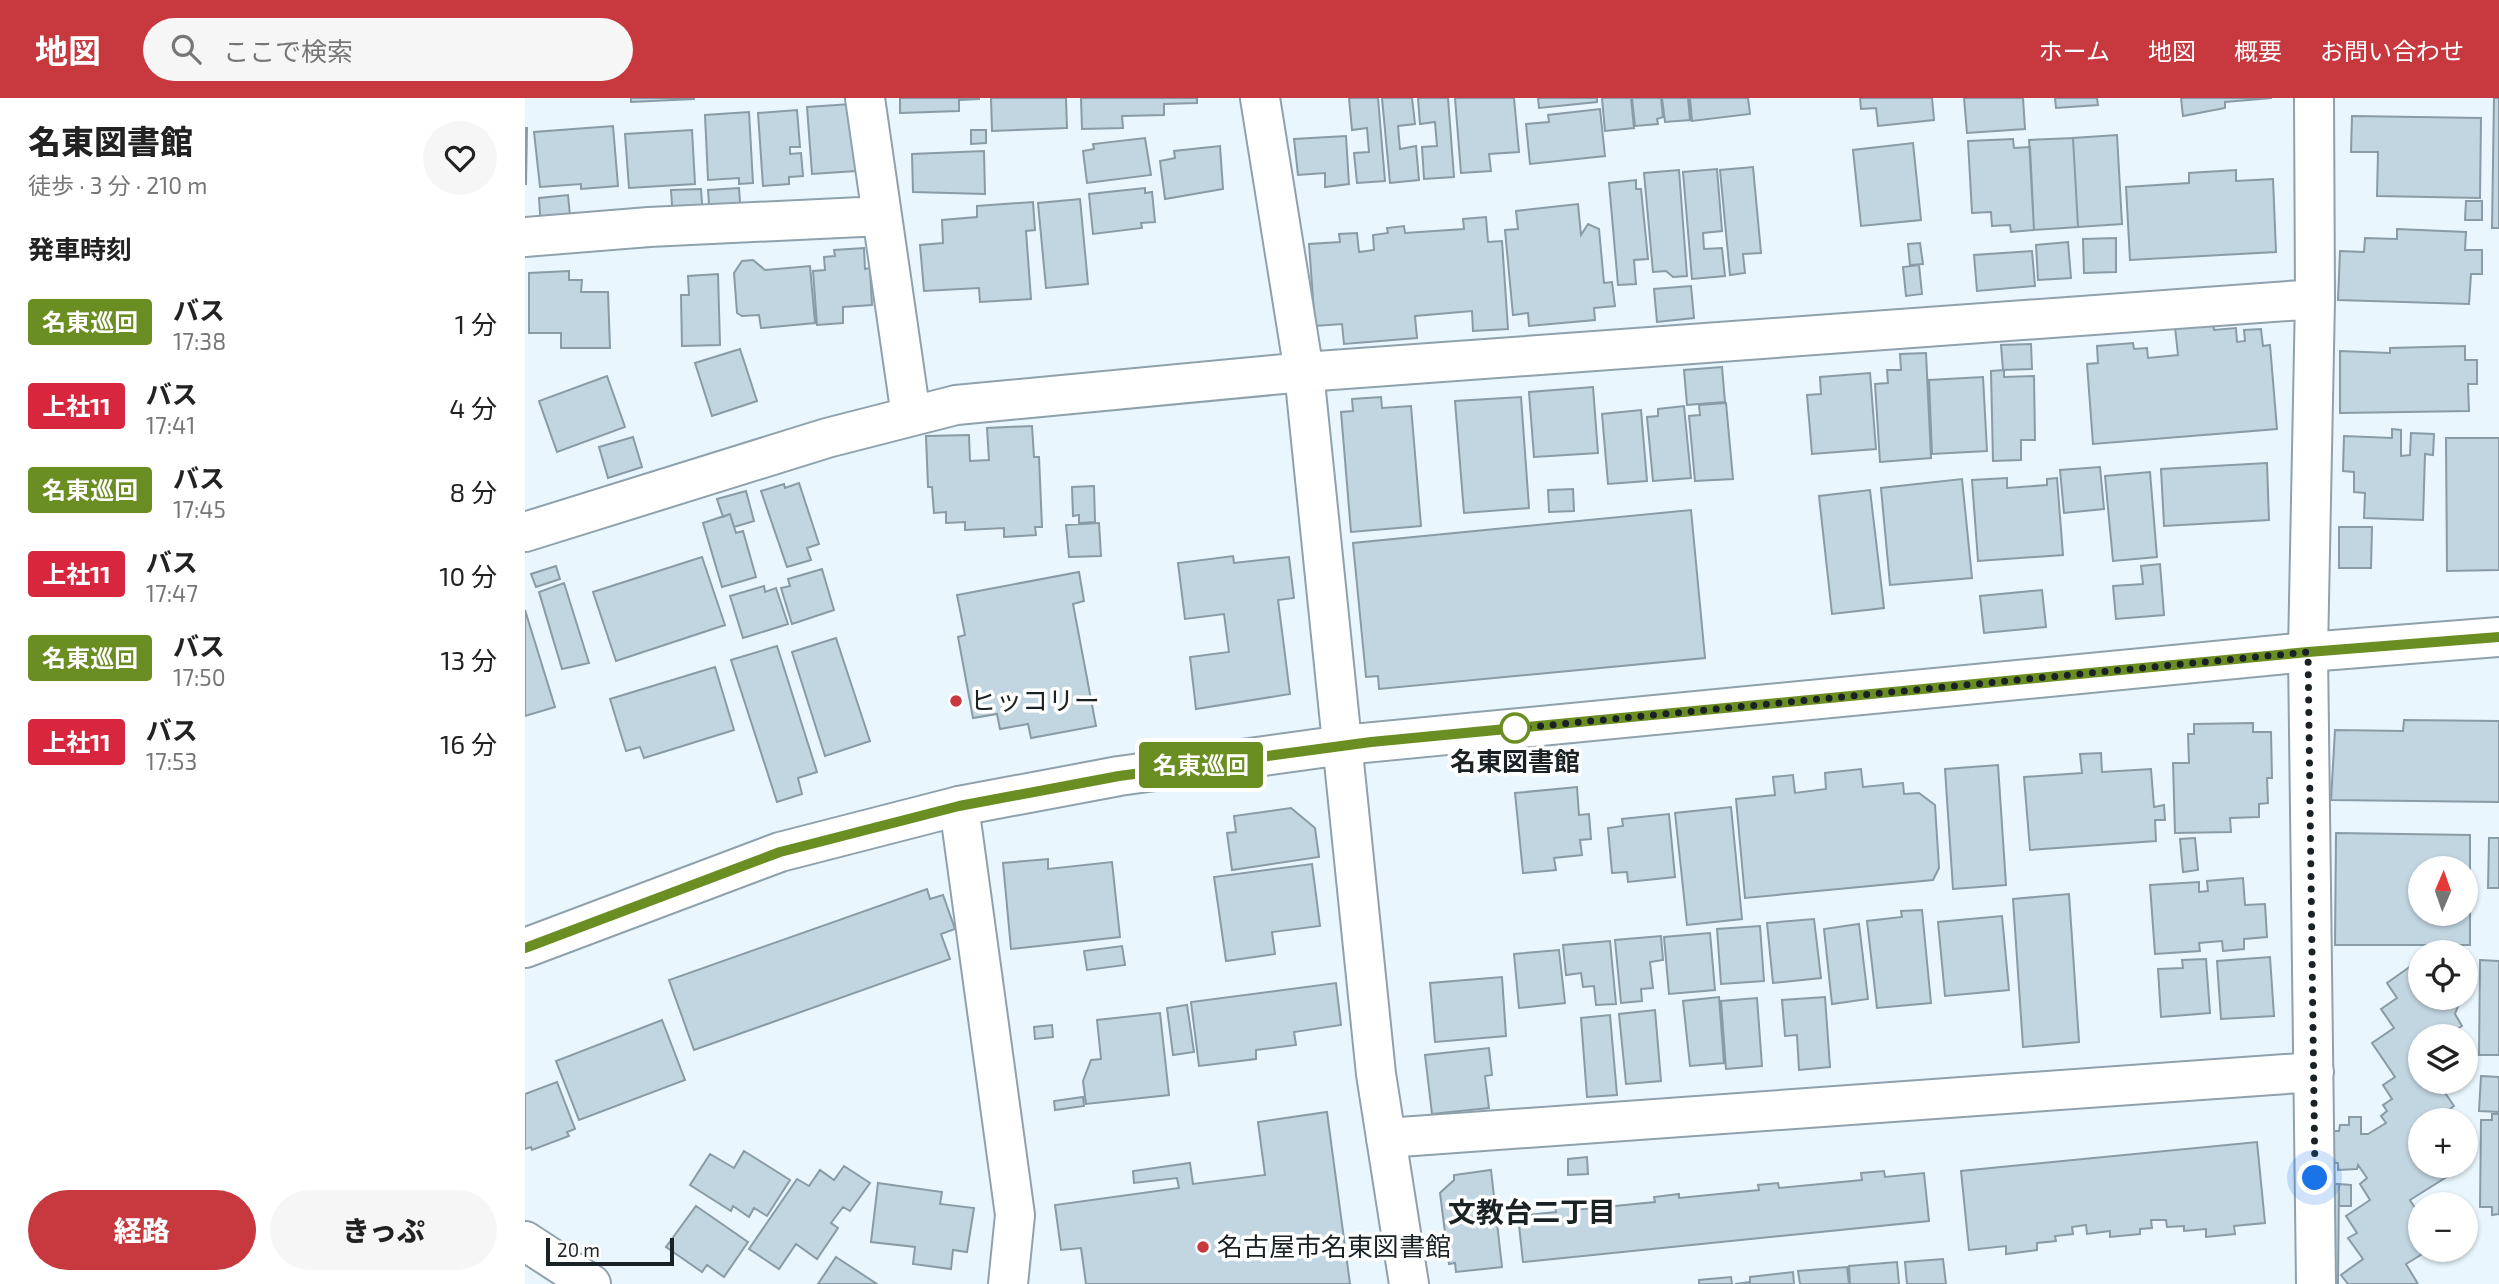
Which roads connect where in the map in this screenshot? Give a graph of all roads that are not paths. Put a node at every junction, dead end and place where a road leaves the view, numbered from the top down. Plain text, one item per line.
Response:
1 (865, 98) edge
2 (1260, 98) edge
3 (2314, 98) edge
4 (882, 216) junction
5 (525, 237) edge
6 (2315, 299) junction
7 (1304, 372) junction
8 (911, 416) junction
9 (525, 532) edge
10 (2499, 638) edge
11 (2308, 652) junction
12 (1343, 745) junction
13 (959, 806) junction
14 (525, 948) edge
15 (2314, 1072) junction
16 (1386, 1138) junction
17 (525, 1241) edge
18 (591, 1284) edge
19 (1008, 1284) edge
20 (1409, 1284) edge
21 (2316, 1284) edge

1 - 4 street
2 - 7 street
3 - 6 street
4 - 5 street
4 - 8 street
6 - 7 street
6 - 11 street
7 - 8 street
7 - 12 street
8 - 9 street
10 - 11 street
11 - 12 street
11 - 15 street
12 - 13 street
12 - 16 street
13 - 14 street
13 - 19 street
15 - 16 street
15 - 21 street
16 - 20 street
17 - 18 street

